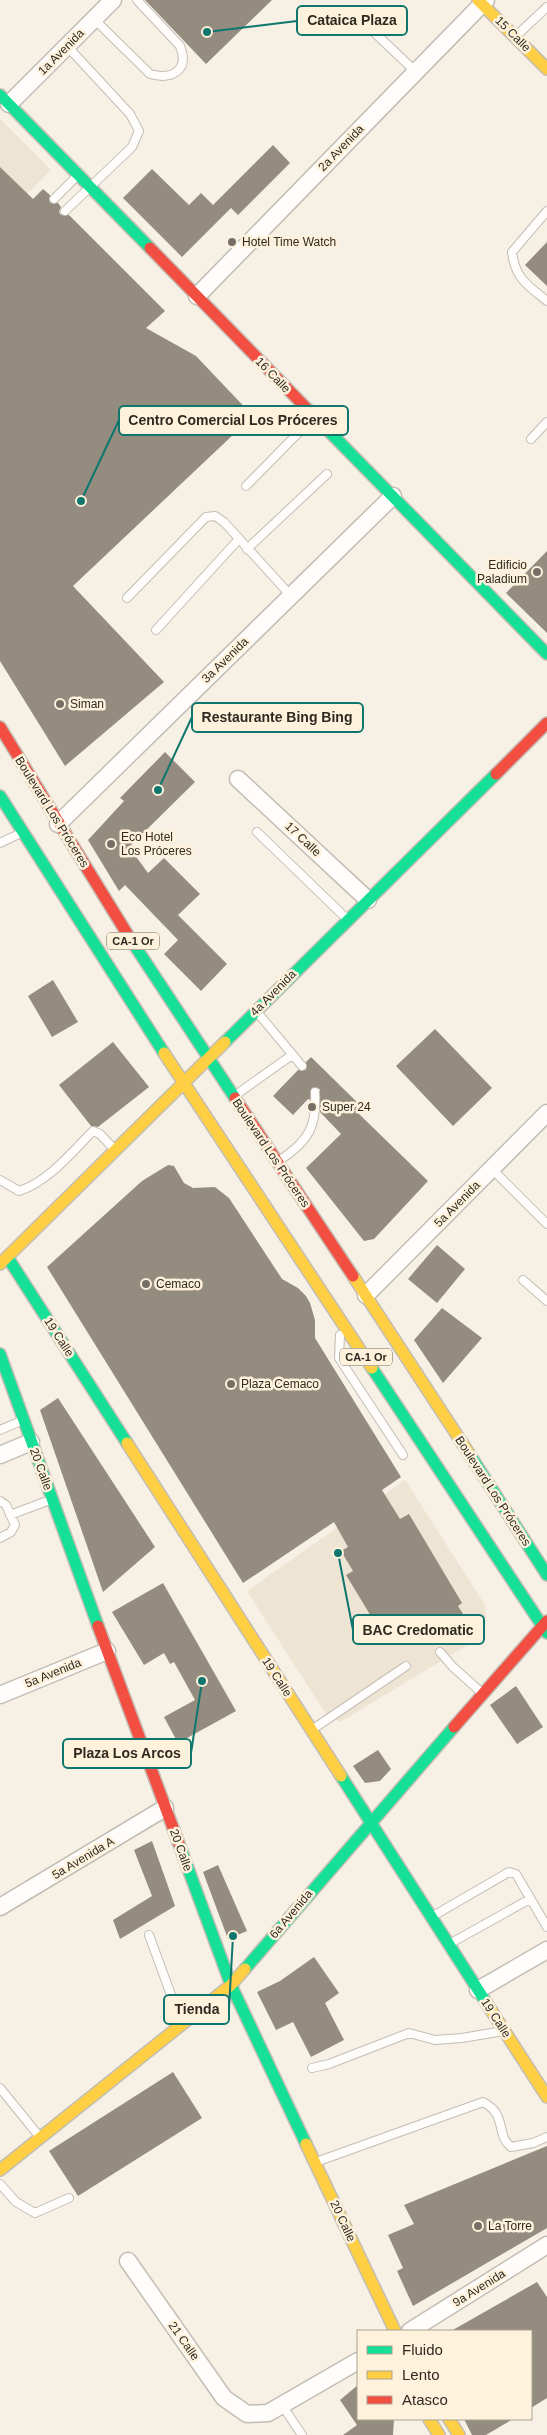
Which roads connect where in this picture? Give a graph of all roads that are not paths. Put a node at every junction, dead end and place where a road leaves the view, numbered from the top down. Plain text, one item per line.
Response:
1 (113, 0) edge
2 (137, 0) edge
3 (482, 1) edge
4 (547, 7) edge
5 (359, 18) dead end
6 (94, 19) junction
7 (515, 37) junction
8 (66, 46) junction
9 (547, 69) edge
10 (416, 72) junction
11 (5, 99) edge
12 (78, 175) junction
13 (89, 186) junction
14 (54, 200) dead end
15 (65, 211) dead end
16 (547, 211) edge
17 (197, 296) junction
18 (547, 301) edge
19 (315, 417) junction
20 (547, 422) edge
21 (531, 439) dead end
22 (327, 474) dead end
23 (246, 486) dead end
24 (393, 496) junction
25 (238, 540) junction
26 (248, 549) junction
27 (291, 596) junction
28 (127, 598) dead end
29 (156, 630) dead end
30 (547, 654) edge
31 (547, 723) edge
32 (0, 727) edge
33 (238, 779) dead end
34 (0, 796) edge
35 (58, 824) junction
36 (23, 832) junction
37 (257, 832) dead end
38 (0, 843) edge
39 (368, 900) junction
40 (348, 920) junction
41 (256, 1010) junction
42 (292, 1055) junction
43 (208, 1058) junction
44 (302, 1066) dead end
45 (183, 1082) junction
46 (315, 1092) dead end
47 (233, 1096) junction
48 (545, 1118) edge
49 (115, 1151) junction
50 (277, 1162) junction
51 (492, 1169) junction
52 (0, 1180) edge
53 (547, 1224) edge
54 (4, 1261) edge
55 (523, 1280) dead end
56 (547, 1288) edge
57 (366, 1295) junction
58 (544, 1299) edge
59 (341, 1318) junction
60 (0, 1354) edge
61 (24, 1420) junction
62 (0, 1430) edge
63 (31, 1442) junction
64 (4, 1453) edge
65 (403, 1455) dead end
66 (52, 1499) junction
67 (0, 1501) edge
68 (10, 1515) junction
69 (0, 1538) edge
70 (547, 1575) edge
71 (545, 1627) edge
72 (107, 1651) junction
73 (440, 1652) dead end
74 (406, 1666) dead end
75 (0, 1694) edge
76 (483, 1695) junction
77 (311, 1730) junction
78 (165, 1808) junction
79 (370, 1822) junction
80 (530, 1899) junction
81 (0, 1907) edge
82 (431, 1917) junction
83 (547, 1927) edge
84 (149, 1935) dead end
85 (449, 1945) junction
86 (547, 1950) edge
87 (231, 1985) junction
88 (478, 1990) junction
89 (182, 2024) junction
90 (504, 2031) junction
91 (312, 2068) dead end
92 (0, 2088) edge
93 (547, 2097) edge
94 (547, 2137) edge
95 (41, 2138) junction
96 (315, 2162) junction
97 (0, 2170) edge
98 (0, 2184) edge
99 (68, 2198) dead end
100 (547, 2245) edge
101 (128, 2261) dead end
102 (395, 2330) edge
103 (412, 2330) edge
104 (357, 2362) edge
105 (282, 2405) junction
106 (430, 2420) edge
107 (450, 2420) edge
108 (302, 2435) edge
109 (439, 2435) edge
110 (459, 2435) edge

1 - 6 street, 1a Avenida
2 - 6 lane
3 - 7 main road, 15 Calle
3 - 10 street, 2a Avenida
4 - 7 lane
5 - 10 lane
6 - 8 street, 1a Avenida
7 - 9 main road, 15 Calle
8 - 11 street, 1a Avenida
8 - 13 lane
10 - 17 street, 2a Avenida
11 - 12 main road, 16 Calle
12 - 13 main road, 16 Calle
12 - 14 lane
13 - 15 lane
13 - 17 main road, 16 Calle
16 - 18 lane
17 - 19 main road, 16 Calle
19 - 23 lane
19 - 24 main road, 16 Calle
20 - 21 lane
22 - 26 lane
24 - 27 street, 3a Avenida
24 - 30 main road, 16 Calle
25 - 26 lane
25 - 28 lane
25 - 29 lane
26 - 27 lane
27 - 35 street, 3a Avenida
31 - 39 main road, 4a Avenida
32 - 35 main road, Boulevard Los Próceres / CA-1 Or
33 - 39 street, 17 Calle
34 - 36 main road, CA-1 Or
35 - 43 main road, Boulevard Los Próceres / CA-1 Or
36 - 38 lane
36 - 45 main road, CA-1 Or
37 - 40 lane
39 - 40 main road, 4a Avenida
40 - 41 main road, 4a Avenida
41 - 42 lane
41 - 43 main road, 4a Avenida
42 - 44 lane
42 - 47 lane
43 - 45 main road, 4a Avenida
43 - 47 main road, Boulevard Los Próceres / CA-1 Or
45 - 49 main road, 4a Avenida
45 - 59 main road, CA-1 Or
46 - 50 lane
47 - 50 main road, Boulevard Los Próceres / CA-1 Or
48 - 51 street, 5a Avenida
49 - 52 lane
49 - 54 main road, 4a Avenida
50 - 57 main road, Boulevard Los Próceres / CA-1 Or
51 - 53 lane
51 - 57 street, 5a Avenida
54 - 77 main road, 19 Calle
55 - 58 lane
56 - 58 lane
57 - 70 main road, Boulevard Los Próceres / CA-1 Or
59 - 65 lane
59 - 71 main road, CA-1 Or
60 - 61 main road, 20 Calle
61 - 62 lane
61 - 63 main road, 20 Calle
63 - 64 street
63 - 66 main road, 20 Calle
66 - 68 lane
66 - 72 main road, 20 Calle
67 - 68 lane
68 - 69 lane
71 - 76 main road, 6a Avenida
72 - 75 street, 5a Avenida
72 - 78 main road, 20 Calle
73 - 76 lane
74 - 77 lane
76 - 79 main road, 6a Avenida
77 - 79 main road, 19 Calle
78 - 81 street, 5a Avenida A
78 - 87 main road, 20 Calle
79 - 82 main road, 19 Calle
79 - 87 main road, 6a Avenida
80 - 82 lane
80 - 83 lane
80 - 85 lane
82 - 85 main road, 19 Calle
84 - 89 lane
85 - 88 main road, 19 Calle
86 - 88 street
87 - 89 main road, 6a Avenida
87 - 96 main road, 20 Calle
88 - 90 main road, 19 Calle
89 - 95 main road, 6a Avenida
90 - 91 lane
90 - 93 main road, 19 Calle
92 - 95 lane
94 - 96 lane
95 - 97 main road, 6a Avenida
96 - 102 main road, 20 Calle
98 - 99 lane
100 - 103 street, 9a Avenida
101 - 105 street, 21 Calle
104 - 105 street
105 - 108 lane
106 - 109 main road
107 - 110 main road

